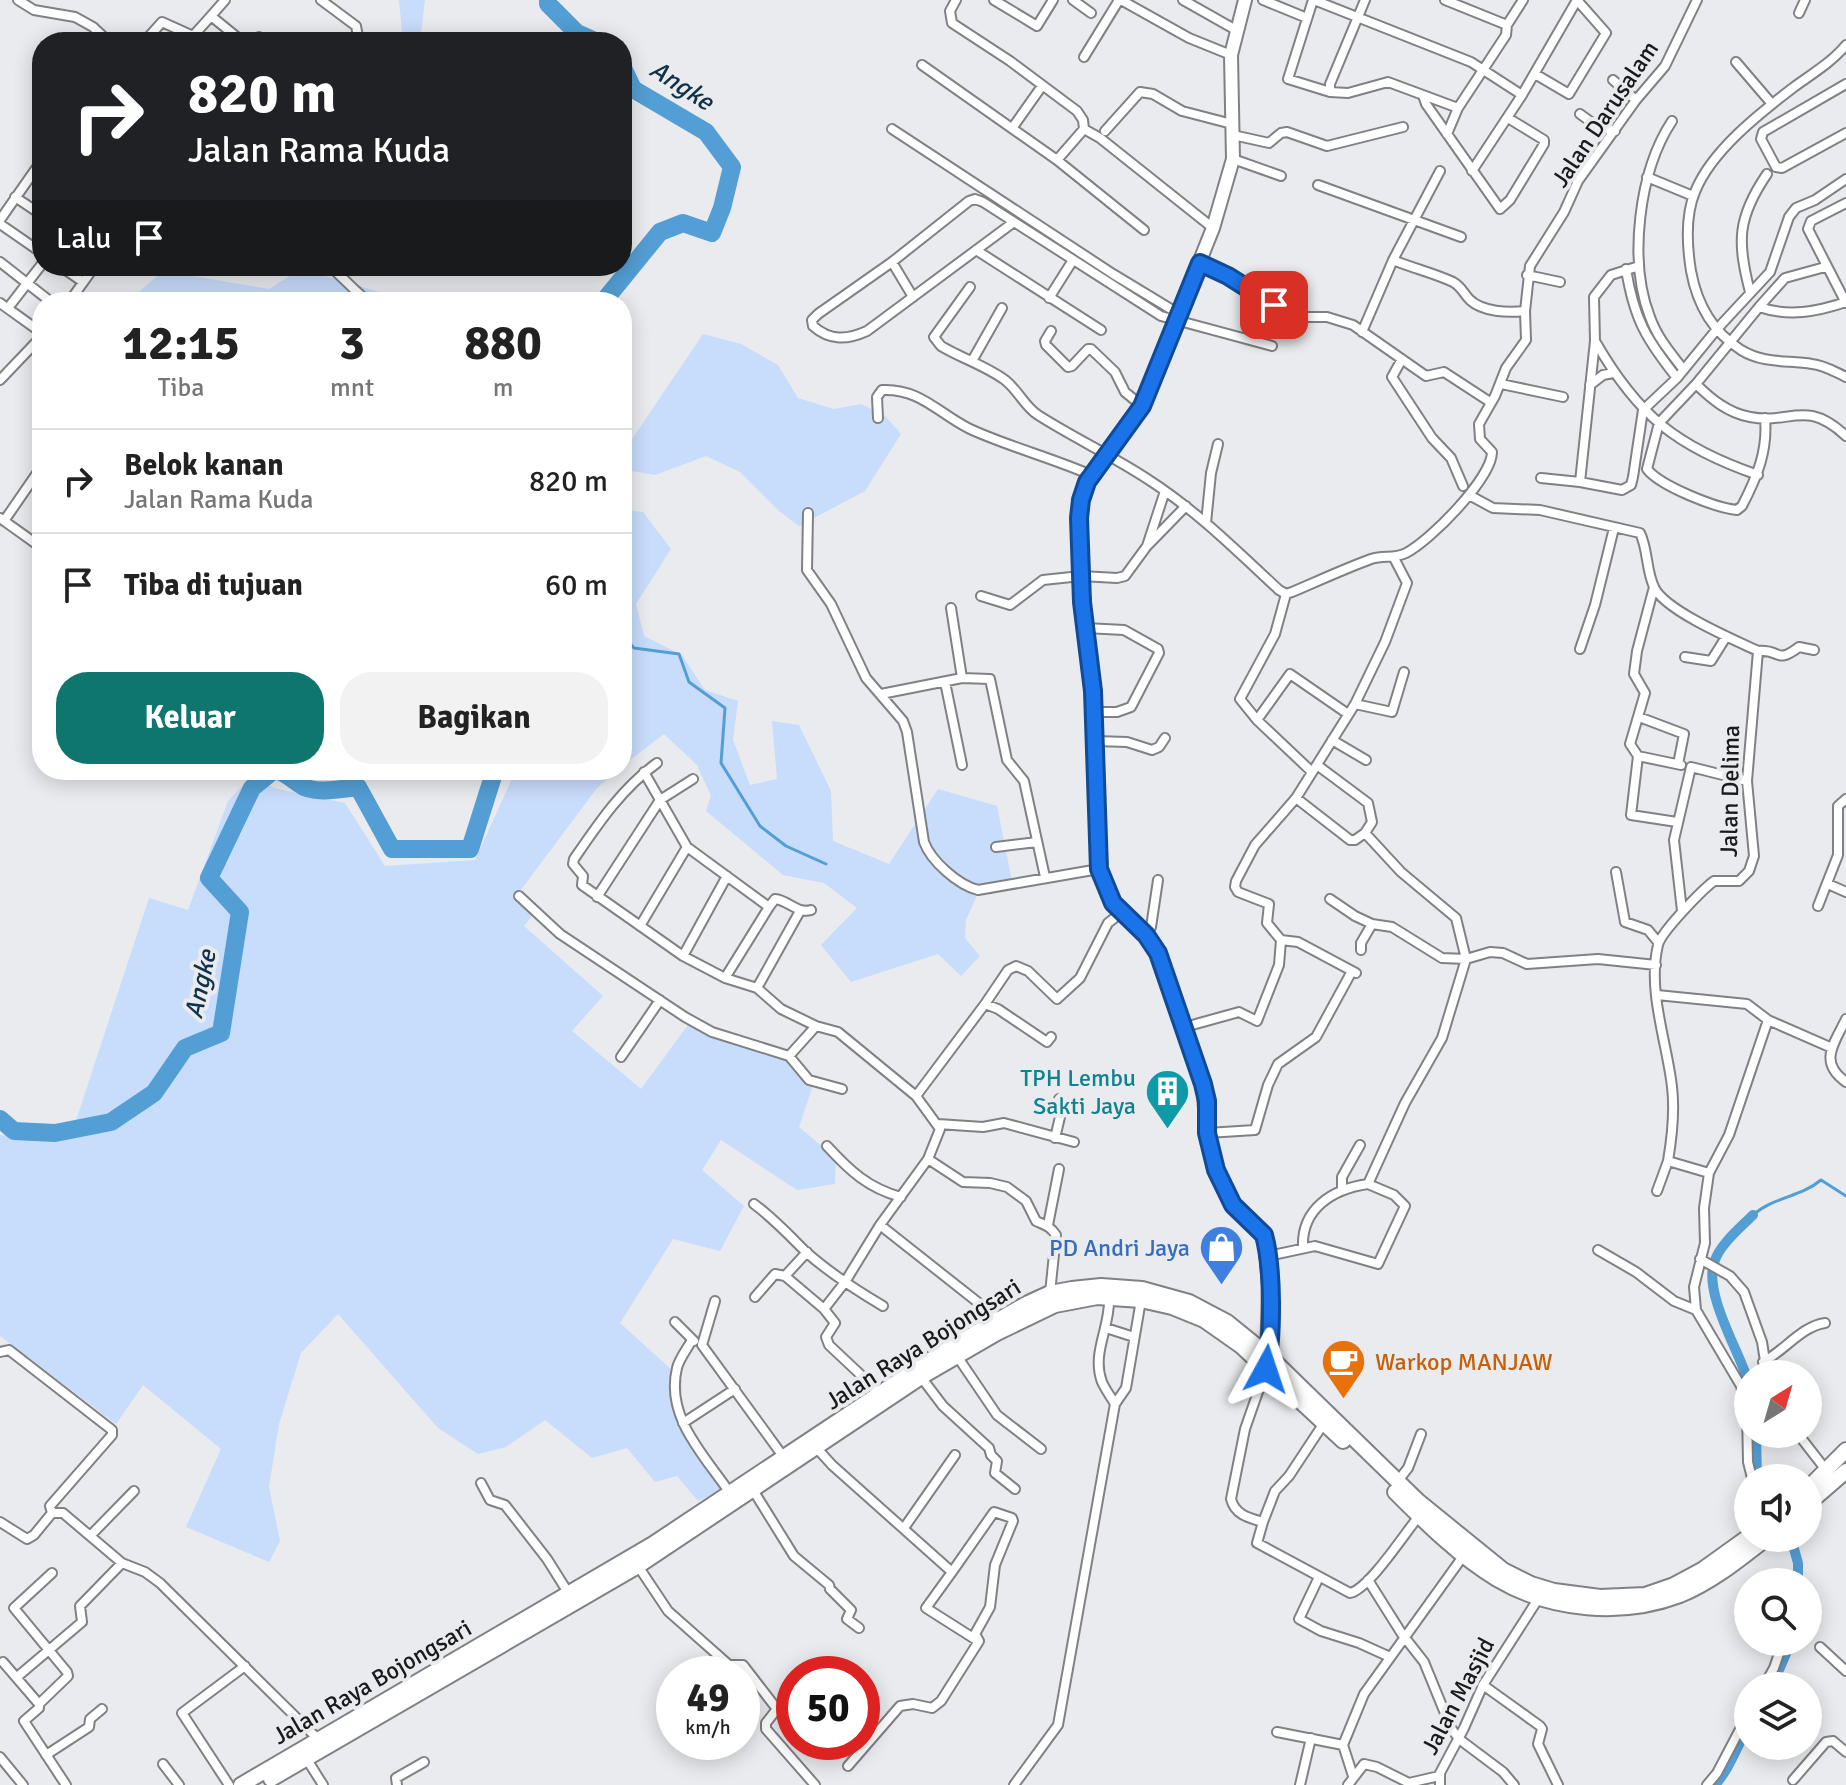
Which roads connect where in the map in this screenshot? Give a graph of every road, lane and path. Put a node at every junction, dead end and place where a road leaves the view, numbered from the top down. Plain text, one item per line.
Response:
1 (225, 0) edge
2 (321, 0) edge
3 (956, 0) edge
4 (994, 0) edge
5 (1053, 0) edge
6 (1073, 0) edge
7 (1120, 0) edge
8 (1183, 0) edge
9 (1245, 0) edge
10 (1263, 0) edge
11 (1314, 0) edge
12 (1365, 0) edge
13 (1445, 0) edge
14 (1523, 0) edge
15 (1697, 0) edge
16 (1805, 0) edge
17 (23, 1) edge
18 (1091, 13) dead end
19 (1799, 13) dead end
20 (211, 16) junction
21 (1358, 17) junction
22 (1307, 18) junction
23 (1507, 25) junction
24 (1236, 30) junction
25 (98, 32) edge
26 (153, 32) edge
27 (184, 32) edge
28 (197, 32) edge
29 (232, 32) edge
30 (357, 32) edge
31 (1846, 45) edge
32 (1231, 55) junction
33 (1084, 57) dead end
34 (1736, 62) dead end
35 (922, 65) dead end
36 (1484, 68) junction
37 (1535, 74) junction
38 (1613, 80) dead end
39 (1846, 84) edge
40 (1042, 86) junction
41 (1330, 92) junction
42 (1423, 95) junction
43 (1522, 95) junction
44 (1636, 100) junction
45 (1772, 104) junction
46 (1458, 108) junction
47 (1580, 114) dead end
48 (1508, 118) junction
49 (1672, 121) dead end
50 (1013, 127) junction
51 (1403, 127) dead end
52 (892, 129) dead end
53 (1084, 129) junction
54 (1232, 130) junction
55 (1105, 131) dead end
56 (1615, 131) junction
57 (1846, 133) edge
58 (1447, 134) junction
59 (1233, 159) junction
60 (1057, 160) junction
61 (1440, 171) dead end
62 (1472, 171) junction
63 (32, 174) edge
64 (1767, 174) dead end
65 (1281, 176) dead end
66 (1647, 177) junction
67 (1846, 179) edge
68 (1318, 185) dead end
69 (1693, 196) junction
70 (15, 197) junction
71 (1845, 206) edge
72 (32, 208) edge
73 (1413, 218) junction
74 (0, 222) edge
75 (1014, 222) junction
76 (1213, 228) junction
77 (1144, 230) dead end
78 (1461, 237) dead end
79 (32, 246) edge
80 (976, 250) junction
81 (1073, 260) junction
82 (1393, 260) junction
83 (0, 262) edge
84 (892, 262) junction
85 (1200, 263) junction
86 (1774, 265) junction
87 (1639, 266) junction
88 (1825, 267) junction
89 (1626, 269) junction
90 (1527, 275) junction
91 (33, 276) edge
92 (74, 276) edge
93 (88, 276) edge
94 (341, 276) edge
95 (1785, 278) junction
96 (83, 282) junction
97 (1560, 282) dead end
98 (28, 283) junction
99 (970, 287) dead end
100 (355, 290) edge
101 (39, 292) edge
102 (76, 292) edge
103 (1750, 292) junction
104 (913, 297) junction
105 (1049, 298) junction
106 (1846, 303) edge
107 (4, 306) edge
108 (1759, 307) junction
109 (1002, 308) dead end
110 (1525, 311) junction
111 (1178, 318) junction
112 (32, 327) edge
113 (1717, 329) junction
114 (1101, 330) dead end
115 (1051, 331) dead end
116 (1362, 332) junction
117 (1595, 341) junction
118 (1729, 342) junction
119 (32, 345) edge
120 (1272, 346) dead end
121 (1402, 359) junction
122 (972, 361) junction
123 (1683, 369) junction
124 (1613, 373) junction
125 (1846, 377) edge
126 (1677, 378) junction
127 (0, 380) edge
128 (1501, 384) junction
129 (1696, 384) junction
130 (1590, 385) junction
131 (1563, 397) dead end
132 (1490, 402) junction
133 (1142, 406) junction
134 (1643, 410) junction
135 (878, 418) dead end
136 (1765, 418) junction
137 (1659, 423) junction
138 (1846, 436) edge
139 (1218, 444) dead end
140 (1107, 452) junction
141 (1091, 475) junction
142 (1758, 475) junction
143 (1541, 478) dead end
144 (32, 480) edge
145 (1580, 482) junction
146 (1463, 486) dead end
147 (1165, 491) junction
148 (1469, 495) junction
149 (1186, 506) junction
150 (808, 513) dead end
151 (2, 520) edge
152 (1206, 523) junction
153 (1614, 528) junction
154 (32, 541) edge
155 (1147, 546) junction
156 (1394, 558) junction
157 (1081, 576) junction
158 (1654, 587) junction
159 (1286, 594) junction
160 (981, 596) dead end
161 (951, 608) dead end
162 (1085, 628) junction
163 (1726, 637) junction
164 (1580, 649) dead end
165 (1814, 650) dead end
166 (1758, 651) junction
167 (1685, 657) dead end
168 (1404, 672) dead end
169 (962, 678) junction
170 (945, 682) junction
171 (881, 694) junction
172 (1355, 704) junction
173 (1094, 712) junction
174 (1348, 714) junction
175 (1639, 717) junction
176 (1257, 720) junction
177 (1165, 738) dead end
178 (1332, 740) junction
179 (1095, 741) junction
180 (1638, 756) junction
181 (1366, 760) dead end
182 (657, 763) dead end
183 (1678, 764) junction
184 (962, 765) dead end
185 (1691, 767) junction
186 (1315, 768) junction
187 (644, 772) junction
188 (693, 779) dead end
189 (1747, 781) junction
190 (1296, 798) junction
191 (1846, 799) edge
192 (660, 800) junction
193 (1677, 822) junction
194 (1365, 833) junction
195 (1037, 842) junction
196 (687, 847) junction
197 (996, 847) dead end
198 (1099, 869) junction
199 (1616, 872) dead end
200 (727, 876) junction
201 (1045, 877) junction
202 (1158, 880) dead end
203 (1828, 884) junction
204 (1846, 892) edge
205 (519, 896) dead end
206 (597, 897) junction
207 (1330, 899) dead end
208 (1818, 906) dead end
209 (769, 907) junction
210 (811, 910) dead end
211 (800, 911) junction
212 (1682, 911) junction
213 (1121, 913) junction
214 (1372, 924) junction
215 (640, 926) junction
216 (1146, 935) junction
217 (1281, 940) junction
218 (1658, 942) junction
219 (1361, 950) dead end
220 (683, 956) junction
221 (1466, 959) junction
222 (1656, 965) junction
223 (725, 978) junction
224 (757, 988) junction
225 (1657, 995) junction
226 (660, 1000) junction
227 (985, 1004) junction
228 (1846, 1019) edge
229 (1768, 1020) junction
230 (816, 1026) junction
231 (1185, 1027) junction
232 (1051, 1037) dead end
233 (1832, 1048) junction
234 (789, 1056) junction
235 (621, 1057) dead end
236 (1846, 1082) edge
237 (842, 1089) dead end
238 (916, 1096) junction
239 (1059, 1099) dead end
240 (938, 1124) junction
241 (1207, 1133) junction
242 (1055, 1138) junction
243 (1074, 1142) dead end
244 (1360, 1145) dead end
245 (827, 1146) dead end
246 (928, 1159) junction
247 (1668, 1161) junction
248 (1059, 1169) dead end
249 (1709, 1173) junction
250 (1368, 1184) junction
251 (1342, 1190) junction
252 (1657, 1191) dead end
253 (901, 1197) junction
254 (754, 1204) dead end
255 (880, 1225) junction
256 (1048, 1225) junction
257 (1303, 1248) junction
258 (1598, 1250) dead end
259 (807, 1252) junction
260 (1268, 1256) junction
261 (1708, 1263) junction
262 (785, 1276) junction
263 (845, 1282) junction
264 (1050, 1293) junction
265 (755, 1297) dead end
266 (1109, 1297) junction
267 (1141, 1300) junction
268 (715, 1301) dead end
269 (883, 1306) dead end
270 (824, 1309) junction
271 (1696, 1310) junction
272 (999, 1319) junction
273 (675, 1322) dead end
274 (1825, 1323) dead end
275 (1106, 1328) junction
276 (1134, 1337) junction
277 (692, 1340) junction
278 (702, 1345) junction
279 (0, 1352) edge
280 (957, 1356) junction
281 (1763, 1360) edge
282 (1766, 1360) edge
283 (1267, 1363) junction
284 (921, 1377) junction
285 (735, 1389) junction
286 (879, 1392) junction
287 (1115, 1404) junction
288 (683, 1423) junction
289 (1324, 1423) junction
290 (1421, 1434) dead end
291 (813, 1444) junction
292 (1812, 1448) edge
293 (1041, 1449) dead end
294 (1846, 1450) edge
295 (955, 1455) dead end
296 (787, 1461) junction
297 (1748, 1464) edge
298 (1838, 1473) edge
299 (1397, 1482) junction
300 (481, 1483) dead end
301 (1015, 1489) dead end
302 (753, 1490) junction
303 (1822, 1490) edge
304 (134, 1491) dead end
305 (730, 1493) junction
306 (52, 1513) junction
307 (1419, 1516) junction
308 (0, 1522) edge
309 (1263, 1522) junction
310 (904, 1528) junction
311 (91, 1535) junction
312 (1734, 1548) edge
313 (1747, 1552) edge
314 (1465, 1555) junction
315 (122, 1563) junction
316 (638, 1566) junction
317 (952, 1572) junction
318 (52, 1573) dead end
319 (1319, 1577) junction
320 (1368, 1580) junction
321 (1541, 1592) junction
322 (571, 1597) junction
323 (859, 1628) dead end
324 (1405, 1638) junction
325 (979, 1641) junction
326 (1822, 1649) edge
327 (48, 1650) junction
328 (1390, 1657) junction
329 (3, 1662) dead end
330 (245, 1666) junction
331 (1846, 1671) edge
332 (17, 1677) junction
333 (1483, 1685) junction
334 (39, 1704) junction
335 (102, 1709) dead end
336 (1277, 1732) dead end
337 (1311, 1738) junction
338 (1459, 1739) junction
339 (1734, 1741) edge
340 (322, 1743) junction
341 (1343, 1745) junction
342 (1846, 1752) edge
343 (46, 1755) junction
344 (0, 1757) edge
345 (306, 1758) junction
346 (424, 1762) dead end
347 (163, 1764) dead end
348 (848, 1766) dead end
349 (1351, 1780) edge
350 (1439, 1780) edge
351 (1793, 1780) dead end
352 (809, 1783) edge
353 (23, 1785) edge
354 (66, 1785) edge
355 (179, 1785) edge
356 (229, 1785) edge
357 (241, 1785) edge
358 (260, 1785) edge
359 (323, 1785) edge
360 (397, 1785) edge
361 (1014, 1785) edge
362 (1300, 1785) edge
363 (1514, 1785) edge
364 (1558, 1785) edge
365 (1707, 1785) edge

1 - 20 street
2 - 30 street
3 - 40 street
4 - 5 street
6 - 18 street
7 - 32 street
7 - 33 street
8 - 24 street
9 - 24 main road
10 - 22 street
11 - 21 street
11 - 22 street
12 - 21 street
13 - 23 street
14 - 23 street
15 - 44 street, Jalan Darusalam
16 - 19 street
17 - 25 street
20 - 28 street
20 - 29 street
21 - 36 street
21 - 41 street
22 - 41 street
23 - 36 street
24 - 32 main road
26 - 27 street
31 - 45 street
32 - 54 main road
34 - 45 street
35 - 50 street
36 - 43 street
36 - 46 street
37 - 37 street
37 - 43 street
38 - 44 street
39 - 57 street
40 - 50 street
40 - 53 street
41 - 42 street
42 - 46 street
42 - 58 street
43 - 48 street
44 - 56 street, Jalan Darusalam
45 - 69 street
46 - 58 street
47 - 56 street
48 - 62 street
48 - 62 street
49 - 66 street
50 - 60 street
51 - 54 street
52 - 111 street
53 - 60 street
53 - 76 street
54 - 55 street
54 - 59 main road
56 - 90 street, Jalan Darusalam
58 - 62 street
59 - 65 street
59 - 76 main road
60 - 77 street
61 - 73 street
63 - 70 street
64 - 103 street
66 - 69 street
66 - 87 street
67 - 86 street
68 - 73 street
69 - 113 street
70 - 72 street
70 - 74 street
71 - 88 street
73 - 78 street
73 - 82 street
74 - 79 street
75 - 80 street
75 - 81 street
75 - 84 street
76 - 85 main road
80 - 104 street
80 - 105 street
81 - 105 street
81 - 111 street
82 - 110 street
82 - 116 street
83 - 98 street
84 - 104 street
84 - 104 street
85 - 111 main road
85 - 116 street
86 - 95 street
86 - 103 street
87 - 89 street
87 - 123 street
88 - 95 street
88 - 106 street
89 - 117 street
89 - 126 street
90 - 97 street
90 - 110 street, Jalan Darusalam
91 - 98 street
92 - 96 street
93 - 96 street
94 - 100 street
95 - 108 street
96 - 102 street
98 - 101 street
98 - 107 street
99 - 122 street
103 - 113 street
105 - 114 street
106 - 108 street
107 - 112 street
108 - 118 street
109 - 122 street
110 - 128 street, Jalan Darusalam
111 - 120 street
111 - 133 main road
113 - 118 street
113 - 123 street
115 - 133 street
116 - 121 street
117 - 124 street
117 - 130 street
118 - 125 street
118 - 129 street
119 - 127 street
121 - 132 street
121 - 146 street
122 - 140 street
123 - 126 street
124 - 130 street
124 - 134 street
126 - 134 street
128 - 131 street
128 - 132 street, Jalan Darusalam
129 - 136 street
129 - 137 street
130 - 145 street
132 - 148 street, Jalan Darusalam
133 - 140 main road
134 - 137 street
134 - 145 street
135 - 141 street
136 - 138 street
136 - 142 street
137 - 142 street
137 - 142 street
139 - 152 street
140 - 141 main road
140 - 147 street
141 - 157 main road
143 - 145 street
144 - 151 street
147 - 149 street
147 - 155 street
148 - 153 street
148 - 156 street, Jalan Darusalam
149 - 152 street
149 - 155 street
150 - 171 street
151 - 154 street
152 - 159 street
153 - 158 street
153 - 164 street
155 - 157 street
156 - 159 street, Jalan Darusalam
156 - 172 street
157 - 160 street
157 - 162 main road
158 - 163 street
158 - 175 street
159 - 176 street
161 - 169 street
162 - 173 main road
162 - 173 street
163 - 166 street
163 - 167 street
165 - 166 street
166 - 189 street, Jalan Delima
168 - 172 street
169 - 170 street
169 - 195 street
170 - 171 street
170 - 184 street
171 - 201 street
172 - 174 street
173 - 179 main road
174 - 176 street
174 - 178 street
175 - 180 street
175 - 183 street
176 - 186 street
177 - 179 street
178 - 181 street
178 - 186 street
179 - 198 main road
180 - 183 street
180 - 193 street
182 - 187 street
183 - 185 street
185 - 189 street
185 - 193 street
186 - 190 street
186 - 194 street
187 - 192 street
187 - 206 street
188 - 192 street
189 - 212 street, Jalan Delima
190 - 194 street
190 - 217 street
191 - 203 street
192 - 196 street
192 - 206 street
193 - 212 street
194 - 221 street
195 - 197 street
195 - 201 street
196 - 200 street
196 - 215 street
198 - 201 street
198 - 213 main road
199 - 218 street
200 - 209 street
200 - 220 street
202 - 216 street
203 - 204 street
203 - 208 street
205 - 226 street
206 - 215 street
207 - 214 street
209 - 211 street
209 - 223 street
210 - 211 street
211 - 224 street
212 - 218 street, Jalan Delima
213 - 216 main road
213 - 227 street
214 - 219 street
214 - 221 street
215 - 220 street
216 - 231 main road
217 - 231 street
217 - 241 street
218 - 222 street
220 - 223 street
221 - 222 street
221 - 250 street
222 - 225 street
223 - 224 street
224 - 230 street
225 - 229 street
225 - 247 street
226 - 234 street
226 - 235 street
227 - 232 street
227 - 238 street
228 - 233 street
229 - 233 street
229 - 249 street
230 - 234 street
230 - 238 street
231 - 241 main road
233 - 236 street
234 - 237 street
238 - 240 street
239 - 242 street
240 - 242 street
240 - 246 street
241 - 260 main road
242 - 243 street
244 - 251 street
245 - 253 street
246 - 253 street
246 - 256 street
247 - 249 street
247 - 252 street
248 - 256 street
249 - 261 street
250 - 251 street
250 - 257 street
251 - 257 street
253 - 255 street
254 - 259 street
255 - 263 street
255 - 272 street
256 - 264 street
257 - 260 street
258 - 271 street
259 - 262 street
259 - 263 street
260 - 283 main road
261 - 271 street
261 - 281 street
262 - 265 street
262 - 270 street
263 - 269 street
263 - 270 street
264 - 272 highway, Jalan Raya Bojongsari
264 - 283 highway, Jalan Raya Bojongsari
266 - 267 highway, Jalan Raya Bojongsari
266 - 275 street
266 - 280 highway, Jalan Raya Bojongsari
267 - 276 street
267 - 283 highway, Jalan Raya Bojongsari
268 - 278 street
270 - 286 street
271 - 297 street
272 - 286 highway, Jalan Raya Bojongsari
273 - 277 street
274 - 282 street
275 - 276 street
275 - 287 street
276 - 287 street
277 - 278 street
277 - 288 street
278 - 285 street
279 - 306 street
280 - 284 highway, Jalan Raya Bojongsari
280 - 293 street
283 - 289 highway, Jalan Raya Bojongsari
283 - 299 highway, Jalan Raya Bojongsari
283 - 309 street
284 - 291 highway, Jalan Raya Bojongsari
284 - 301 street
285 - 288 street
285 - 296 street
286 - 291 highway, Jalan Raya Bojongsari
287 - 361 street
288 - 305 street
289 - 307 highway, Jalan Raya Bojongsari
289 - 309 street
290 - 299 street
291 - 296 highway, Jalan Raya Bojongsari
291 - 310 street
292 - 298 street
294 - 298 highway
295 - 310 street
296 - 302 highway, Jalan Raya Bojongsari
296 - 305 highway, Jalan Raya Bojongsari
298 - 303 highway
299 - 321 highway, Jalan Raya Bojongsari
300 - 322 street
302 - 316 highway, Jalan Raya Bojongsari
302 - 323 street
304 - 311 street
305 - 322 highway, Jalan Raya Bojongsari
306 - 308 street
306 - 311 street
307 - 314 highway, Jalan Raya Bojongsari
307 - 320 street
309 - 319 street
310 - 317 street
311 - 315 street
312 - 321 highway, Jalan Raya Bojongsari
313 - 321 highway, Jalan Raya Bojongsari
314 - 321 highway, Jalan Raya Bojongsari
314 - 324 street
315 - 327 street
315 - 330 street
316 - 322 highway, Jalan Raya Bojongsari
316 - 352 street
317 - 325 street
317 - 325 street
318 - 327 street
319 - 320 street
319 - 328 street
320 - 324 street
321 - 333 street, Jalan Masjid
322 - 340 highway, Jalan Raya Bojongsari
324 - 328 street
324 - 338 street
325 - 348 street
326 - 331 street
327 - 332 street
327 - 334 street
328 - 341 street
329 - 332 street
330 - 340 street
330 - 356 street
332 - 334 street
333 - 338 street, Jalan Masjid
333 - 364 street
334 - 343 street
335 - 343 street
336 - 337 street
337 - 341 street
337 - 362 street
338 - 350 street, Jalan Masjid
338 - 363 street
339 - 365 street
340 - 345 highway, Jalan Raya Bojongsari
340 - 357 highway, Jalan Raya Bojongsari
341 - 349 street
342 - 351 street
343 - 354 street
344 - 353 street
345 - 358 highway, Jalan Raya Bojongsari
345 - 359 street
346 - 360 street
347 - 355 street
349 - 350 street

